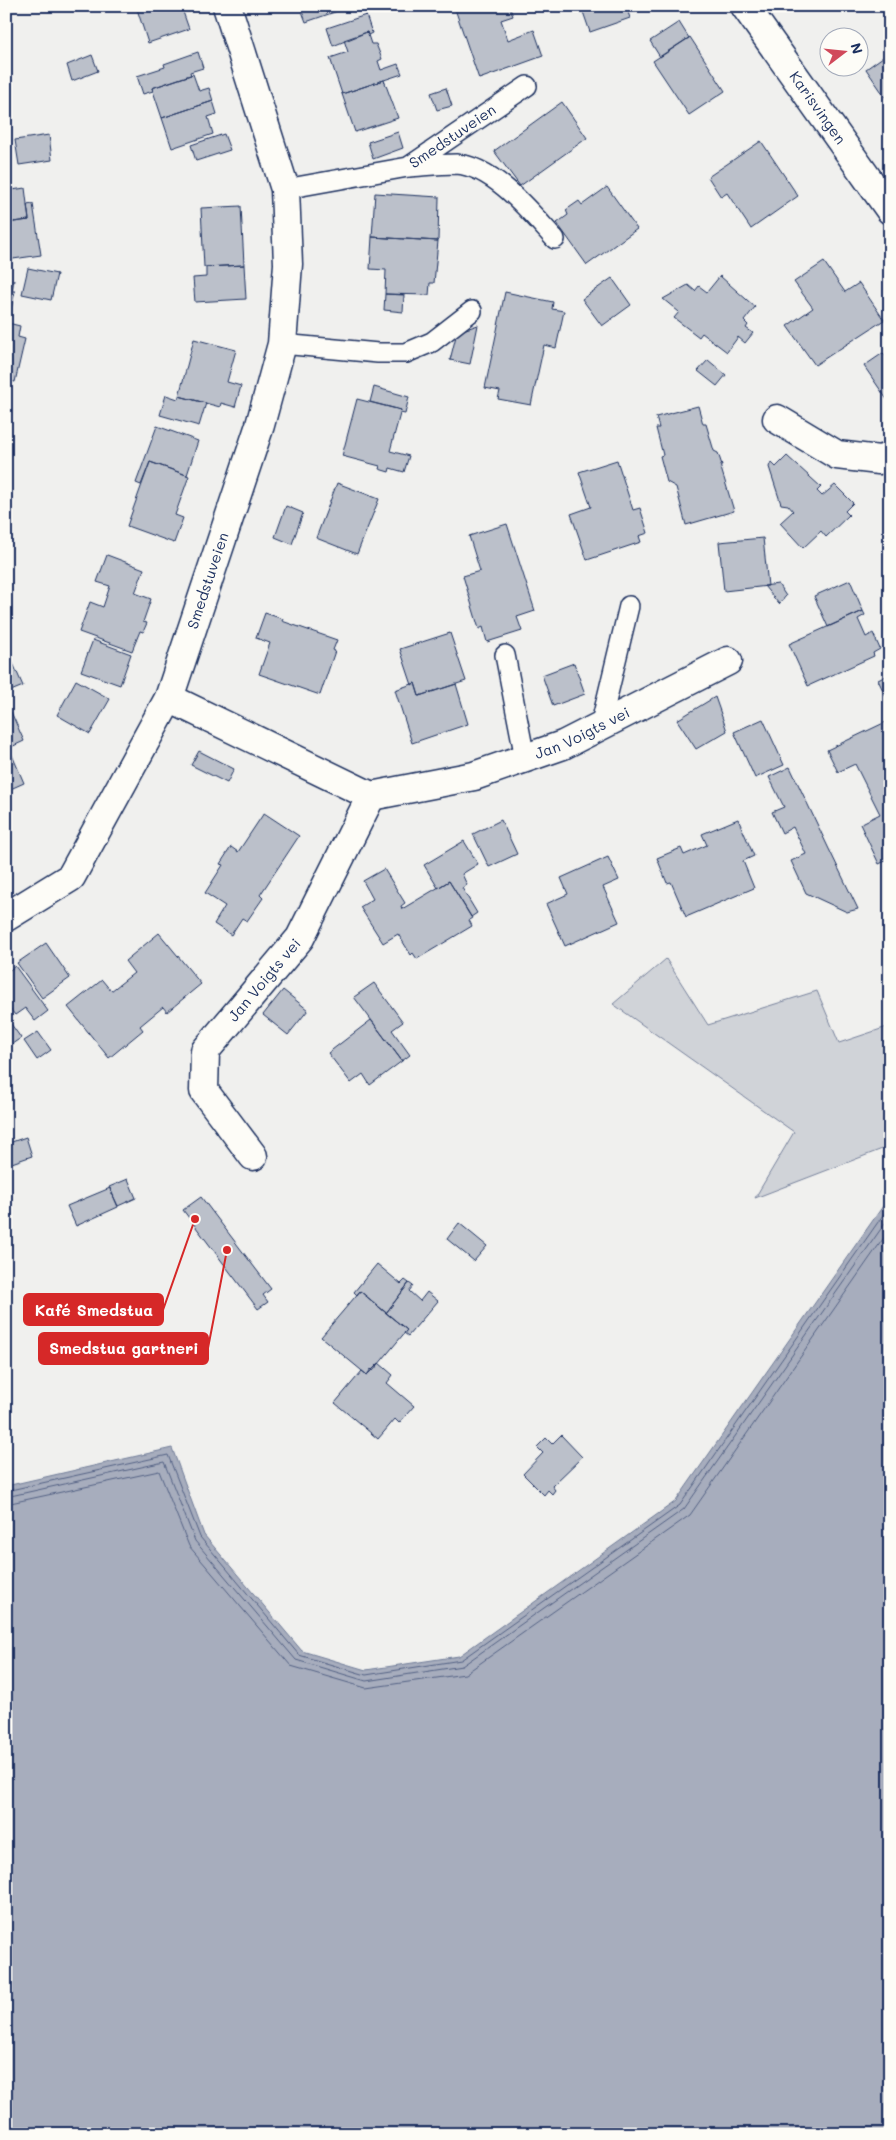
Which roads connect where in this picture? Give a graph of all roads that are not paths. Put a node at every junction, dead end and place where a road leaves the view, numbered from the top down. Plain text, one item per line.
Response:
1 (227, 6) edge
2 (745, 6) edge
3 (527, 86) dead end
4 (408, 167) junction
5 (285, 189) junction
6 (890, 210) edge
7 (555, 239) dead end
8 (472, 310) dead end
9 (282, 344) junction
10 (777, 419) dead end
11 (890, 457) edge
12 (629, 606) dead end
13 (505, 655) dead end
14 (728, 661) dead end
15 (169, 698) junction
16 (600, 727) junction
17 (525, 758) junction
18 (371, 796) junction
19 (6, 917) edge
20 (253, 1156) dead end

1 - 5 street, Smedstuveien
2 - 6 street, Karisvingen
3 - 4 lane, Smedstuveien
4 - 5 lane, Smedstuveien
4 - 7 lane
5 - 9 street, Smedstuveien
8 - 9 lane
9 - 15 street, Smedstuveien
10 - 11 street
12 - 16 lane
13 - 17 lane
14 - 16 street, Jan Voigts vei
15 - 18 street
15 - 19 street, Smedstuveien
16 - 17 street, Jan Voigts vei
17 - 18 street, Jan Voigts vei
18 - 20 street, Jan Voigts vei

